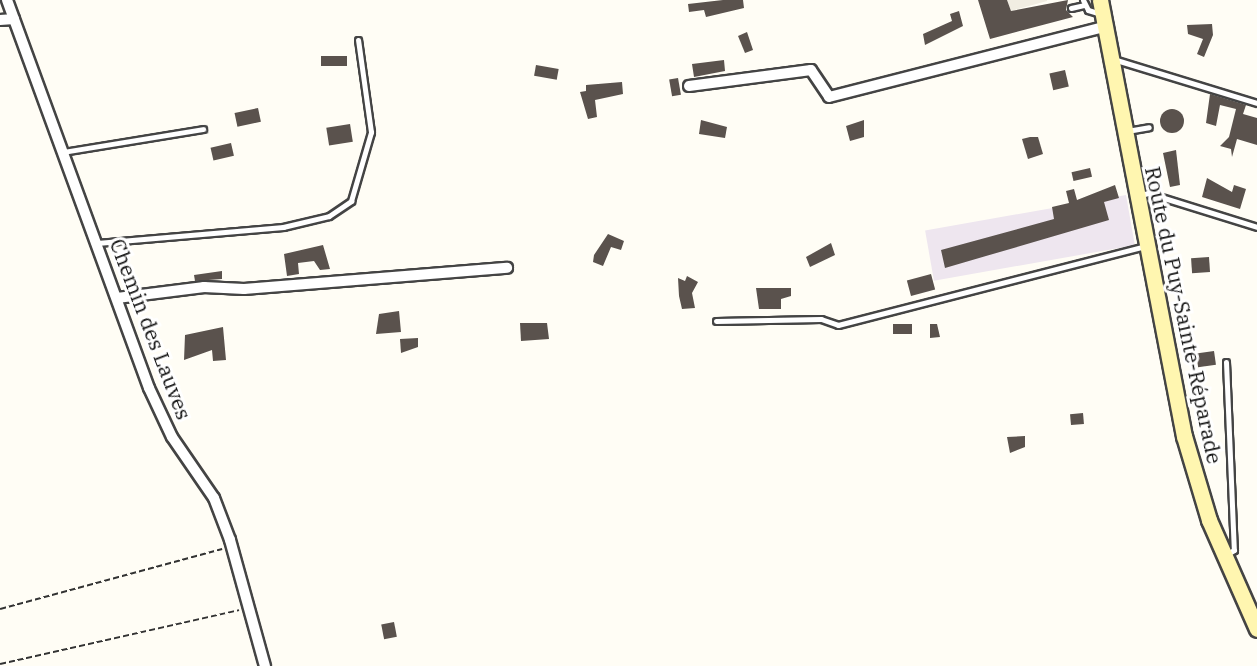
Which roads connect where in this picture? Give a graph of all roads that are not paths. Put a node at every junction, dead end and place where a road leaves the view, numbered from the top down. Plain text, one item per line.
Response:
1 (7, 0) edge
2 (1083, 2) edge
3 (1071, 8) dead end
4 (1101, 14) edge
5 (14, 19) junction
6 (0, 20) edge
7 (358, 40) dead end
8 (1108, 58) junction
9 (689, 86) dead end
10 (1257, 103) edge
11 (1149, 127) dead end
12 (203, 129) dead end
13 (1125, 131) junction
14 (63, 153) junction
15 (1136, 196) junction
16 (1257, 227) edge
17 (97, 243) junction
18 (1145, 246) junction
19 (507, 268) dead end
20 (117, 298) junction
21 (716, 321) dead end
22 (1226, 362) dead end
23 (1224, 555) junction
24 (1257, 629) edge
25 (265, 666) edge

1 - 5 street, Chemin des Lauves
2 - 3 lane
2 - 4 lane
4 - 8 street, Route du Puy-Sainte-Réparade
4 - 9 street
5 - 6 street
5 - 14 street, Chemin des Lauves
7 - 17 lane
8 - 10 lane
8 - 13 street, Route du Puy-Sainte-Réparade
11 - 13 lane
12 - 14 lane
13 - 15 street, Route du Puy-Sainte-Réparade
14 - 17 street, Chemin des Lauves
15 - 16 lane
15 - 18 street, Route du Puy-Sainte-Réparade
17 - 20 street, Chemin des Lauves
18 - 21 lane
18 - 23 street, Route du Puy-Sainte-Réparade
19 - 20 street
20 - 25 street, Chemin des Lauves
22 - 23 lane
23 - 24 street, Route du Puy-Sainte-Réparade

